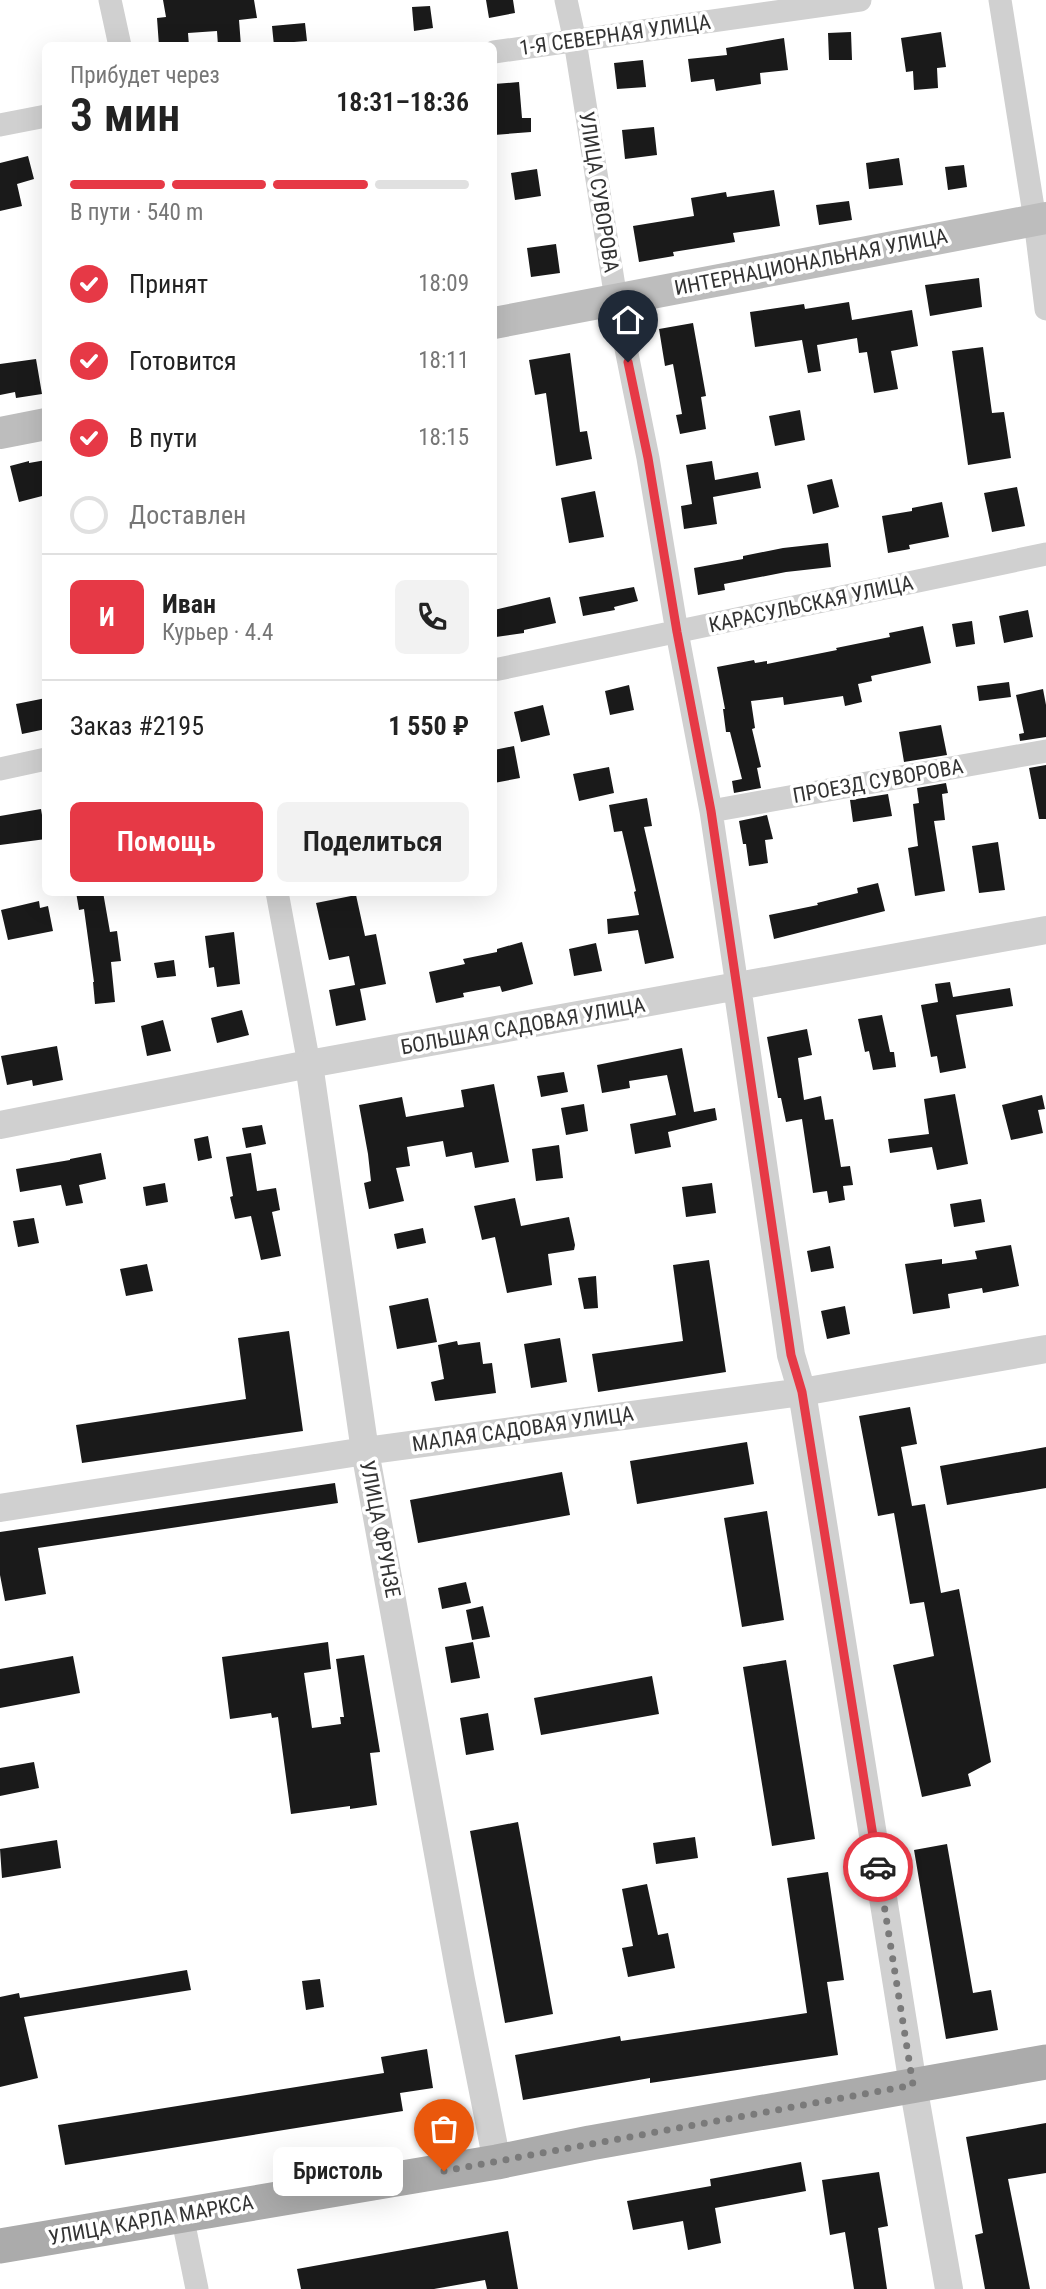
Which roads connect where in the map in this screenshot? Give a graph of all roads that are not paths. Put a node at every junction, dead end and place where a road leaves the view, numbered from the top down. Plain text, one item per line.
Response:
1 (110, 0) edge
2 (566, 0) edge
3 (860, 0) edge
4 (1000, 0) edge
5 (575, 41) junction
6 (119, 42) edge
7 (497, 52) edge
8 (42, 117) edge
9 (0, 125) edge
10 (1040, 219) edge
11 (616, 299) junction
12 (1046, 309) edge
13 (497, 322) edge
14 (42, 425) edge
15 (0, 433) edge
16 (1046, 554) edge
17 (677, 632) junction
18 (497, 669) edge
19 (1046, 751) edge
20 (42, 760) edge
21 (0, 769) edge
22 (711, 811) junction
23 (278, 896) edge
24 (1046, 930) edge
25 (737, 986) junction
26 (309, 1064) junction
27 (0, 1125) edge
28 (1046, 1349) edge
29 (802, 1392) junction
30 (365, 1451) junction
31 (0, 1508) edge
32 (1046, 2062) edge
33 (913, 2085) junction
34 (498, 2162) junction
35 (182, 2215) junction
36 (0, 2246) edge
37 (198, 2289) edge
38 (949, 2289) edge

1 - 6 street
2 - 5 street, УЛИЦА СУВОРОВА
3 - 5 street, 1-Я СЕВЕРНАЯ УЛИЦА
4 - 10 street
5 - 7 street, 1-Я СЕВЕРНАЯ УЛИЦА
5 - 11 street, УЛИЦА СУВОРОВА
8 - 9 street
10 - 11 main road, ИНТЕРНАЦИОНАЛЬНАЯ УЛИЦА
10 - 12 street
11 - 13 main road, ИНТЕРНАЦИОНАЛЬНАЯ УЛИЦА
11 - 17 street, УЛИЦА СУВОРОВА
14 - 15 main road
16 - 17 street, КАРАСУЛЬСКАЯ УЛИЦА
17 - 18 street, КАРАСУЛЬСКАЯ УЛИЦА
17 - 22 street, УЛИЦА СУВОРОВА
19 - 22 street, ПРОЕЗД СУВОРОВА
20 - 21 street
22 - 25 street, УЛИЦА СУВОРОВА
23 - 26 street, УЛИЦА ФРУНЗЕ
24 - 25 street, БОЛЬШАЯ САДОВАЯ УЛИЦА
25 - 26 street, БОЛЬШАЯ САДОВАЯ УЛИЦА
25 - 29 street, УЛИЦА СУВОРОВА
26 - 27 street, БОЛЬШАЯ САДОВАЯ УЛИЦА
26 - 30 street, УЛИЦА ФРУНЗЕ
28 - 29 street, МАЛАЯ САДОВАЯ УЛИЦА
29 - 30 street, МАЛАЯ САДОВАЯ УЛИЦА
29 - 33 street, УЛИЦА СУВОРОВА
30 - 31 street, МАЛАЯ САДОВАЯ УЛИЦА
30 - 34 street, УЛИЦА ФРУНЗЕ
32 - 33 main road, УЛИЦА КАРЛА МАРКСА
33 - 34 main road, УЛИЦА КАРЛА МАРКСА
33 - 38 street, УЛИЦА СУВОРОВА
34 - 35 main road, УЛИЦА КАРЛА МАРКСА
35 - 36 main road, УЛИЦА КАРЛА МАРКСА
35 - 37 street

